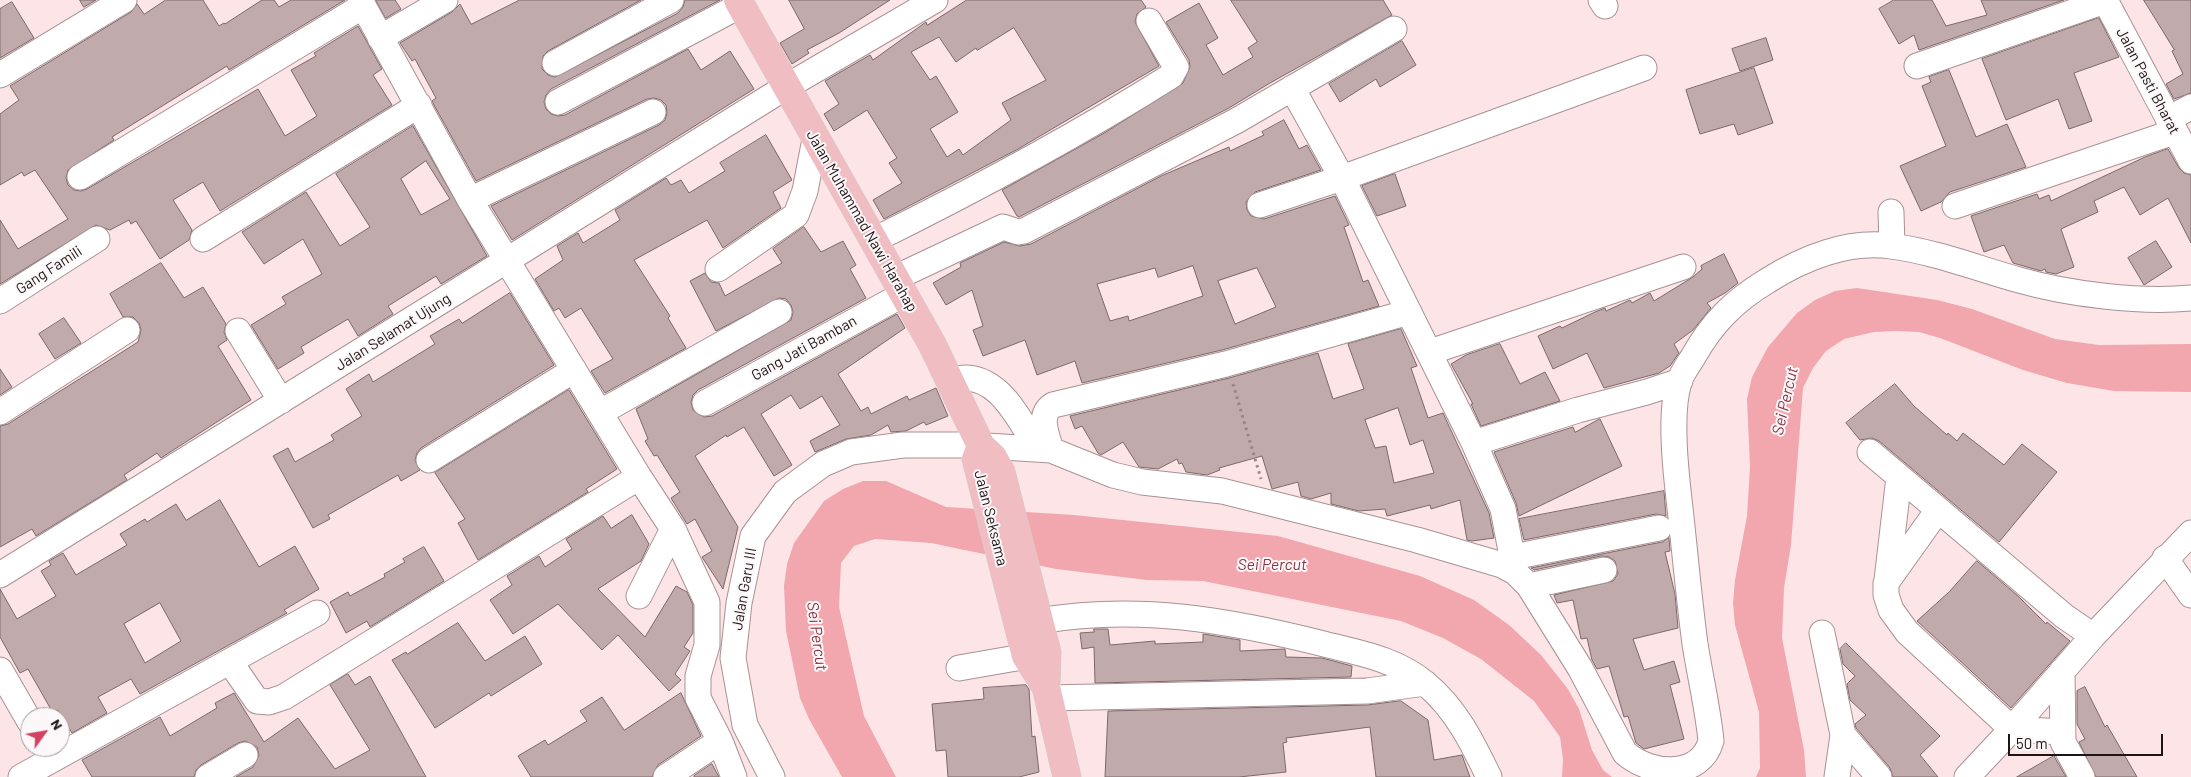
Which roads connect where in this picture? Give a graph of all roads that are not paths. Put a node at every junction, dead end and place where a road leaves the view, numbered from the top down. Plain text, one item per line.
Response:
1 (124, 0) edge
2 (445, 0) edge
3 (671, 0) edge
4 (935, 0) edge
5 (2105, 1) edge
6 (739, 2) edge
7 (361, 3) edge
8 (1149, 21) dead end
9 (1394, 29) dead end
10 (380, 38) junction
11 (555, 63) dead end
12 (1917, 66) dead end
13 (2, 67) edge
14 (1644, 68) dead end
15 (786, 87) junction
16 (1292, 88) junction
17 (558, 102) dead end
18 (419, 105) junction
19 (2191, 107) edge
20 (653, 112) dead end
21 (2171, 125) junction
22 (815, 139) junction
23 (2191, 161) edge
24 (80, 177) dead end
25 (1342, 178) junction
26 (470, 200) junction
27 (1260, 205) dead end
28 (1955, 206) dead end
29 (1891, 212) dead end
30 (98, 239) dead end
31 (204, 239) dead end
32 (874, 240) junction
33 (1892, 246) junction
34 (508, 261) junction
35 (1684, 267) dead end
36 (718, 270) dead end
37 (899, 286) junction
38 (2191, 298) edge
39 (0, 301) edge
40 (779, 312) dead end
41 (1409, 312) junction
42 (127, 330) dead end
43 (238, 331) dead end
44 (1430, 352) junction
45 (574, 370) junction
46 (951, 380) junction
47 (1680, 381) junction
48 (281, 400) junction
49 (705, 403) dead end
50 (0, 412) edge
51 (601, 412) junction
52 (1474, 443) junction
53 (981, 446) junction
54 (1045, 450) junction
55 (1870, 452) dead end
56 (429, 460) dead end
57 (639, 477) junction
58 (1899, 477) junction
59 (1938, 510) junction
60 (673, 528) junction
61 (1659, 528) dead end
62 (2191, 533) edge
63 (2165, 558) junction
64 (1604, 570) dead end
65 (1519, 571) junction
66 (0, 575) edge
67 (1886, 583) junction
68 (1021, 594) junction
69 (2191, 595) edge
70 (639, 596) dead end
71 (317, 614) dead end
72 (1039, 621) junction
73 (1822, 633) dead end
74 (2092, 636) junction
75 (1036, 654) junction
76 (230, 662) junction
77 (959, 668) dead end
78 (0, 670) edge
79 (2062, 671) junction
80 (1425, 683) junction
81 (1048, 692) junction
82 (21, 707) edge
83 (2012, 729) junction
84 (2061, 732) junction
85 (1843, 735) junction
86 (720, 742) junction
87 (245, 755) dead end
88 (53, 761) edge
89 (21, 777) edge
90 (208, 777) edge
91 (666, 777) edge
92 (734, 777) edge
93 (772, 777) edge
94 (1067, 777) edge
95 (1489, 777) edge
96 (1837, 777) edge
97 (1879, 777) edge
98 (1967, 777) edge
99 (2082, 777) edge

1 - 13 street
2 - 10 street
3 - 11 street
4 - 15 street, Jalan Selamat Ujung
5 - 12 street
5 - 21 street, Jalan Pasti Bharat
6 - 15 main road, Jalan Muhammad Nawi Harahap
6 - 17 street
7 - 10 street
7 - 24 street
8 - 32 street
9 - 16 street, Gang Jati Bamban
10 - 18 street
14 - 25 street
15 - 22 main road, Jalan Muhammad Nawi Harahap
15 - 34 street, Jalan Selamat Ujung
16 - 25 street
16 - 37 street, Gang Jati Bamban
18 - 26 street
18 - 31 street
19 - 21 street
20 - 26 street
21 - 23 street, Jalan Pasti Bharat
21 - 28 street
22 - 32 main road, Jalan Muhammad Nawi Harahap
22 - 36 street
25 - 27 street
25 - 41 street
26 - 34 street
29 - 33 street
30 - 39 street, Gang Famili
32 - 37 main road, Jalan Muhammad Nawi Harahap
33 - 38 street
33 - 47 street
34 - 45 street
34 - 48 street, Jalan Selamat Ujung
35 - 44 street
37 - 46 main road, Jalan Muhammad Nawi Harahap
37 - 49 street, Gang Jati Bamban
40 - 51 street
41 - 44 street
41 - 54 street
42 - 50 street
43 - 48 street
44 - 52 street
45 - 51 street
45 - 56 street
46 - 53 main road, Jalan Muhammad Nawi Harahap
46 - 54 street
47 - 52 street
47 - 65 street
48 - 66 street, Jalan Selamat Ujung
51 - 57 street
52 - 65 street
53 - 54 street, Jalan Garu III
53 - 68 main road, Jalan Seksama
53 - 93 street, Jalan Garu III
54 - 65 street, Jalan Garu III
55 - 58 street
57 - 60 street
57 - 76 street
58 - 59 street
58 - 67 street
59 - 67 street
59 - 74 street
60 - 70 street
60 - 86 street
61 - 65 street
62 - 63 street
63 - 69 street
63 - 74 street
64 - 65 street
67 - 83 street
68 - 72 main road, Jalan Seksama
68 - 75 main road, Jalan Seksama
71 - 76 street
72 - 75 main road, Jalan Seksama
72 - 80 street
73 - 85 street
74 - 79 street
75 - 77 street
75 - 81 main road, Jalan Seksama
76 - 88 street
78 - 82 street
79 - 83 street
79 - 84 street
80 - 81 street
80 - 95 street
81 - 94 main road, Jalan Seksama
83 - 84 street
83 - 98 street
84 - 99 street
85 - 96 street
85 - 97 street
86 - 91 street
86 - 92 street
87 - 90 street
88 - 89 street

